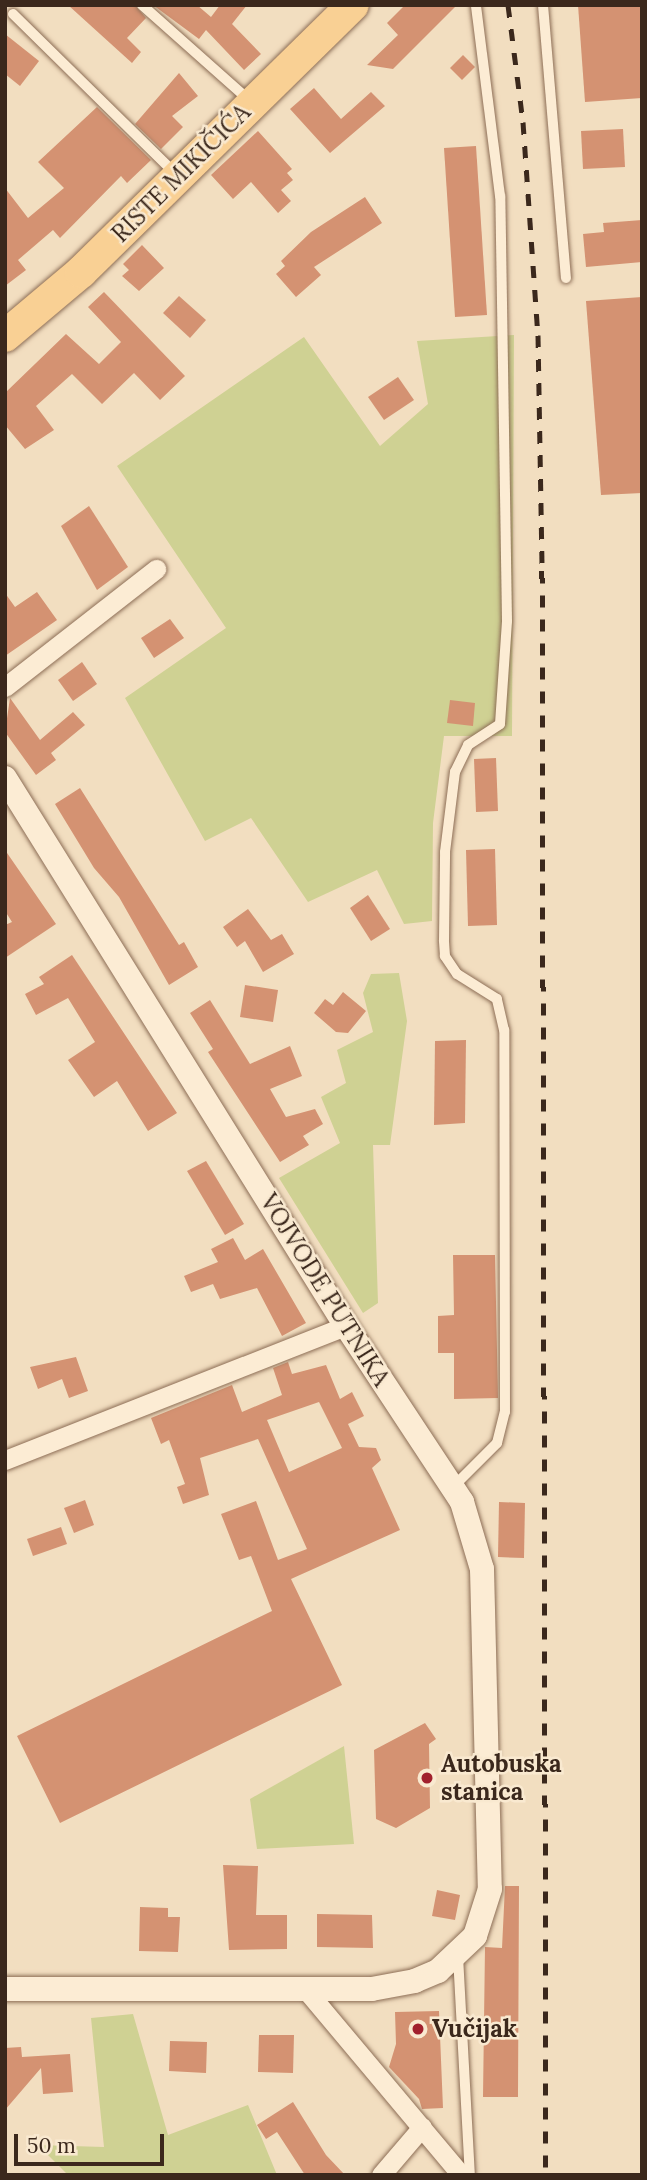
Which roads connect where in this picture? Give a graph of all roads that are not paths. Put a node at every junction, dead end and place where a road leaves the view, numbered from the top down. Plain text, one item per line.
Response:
1 (142, 5) edge
2 (353, 5) edge
3 (476, 5) edge
4 (543, 5) edge
5 (13, 14) dead end
6 (252, 103) junction
7 (178, 176) junction
8 (566, 278) dead end
9 (5, 335) edge
10 (156, 569) dead end
11 (5, 687) edge
12 (5, 778) edge
13 (346, 1326) junction
14 (5, 1460) edge
15 (452, 1487) junction
16 (458, 1956) junction
17 (5, 1989) edge
18 (306, 1990) junction
19 (422, 2127) junction
20 (381, 2175) edge
21 (461, 2175) edge
22 (470, 2175) edge

1 - 6 lane
2 - 6 main road, RISTE MIKIČIĆA
3 - 15 lane
4 - 8 lane
5 - 7 lane
6 - 7 main road, RISTE MIKIČIĆA
7 - 9 main road, RISTE MIKIČIĆA
10 - 11 street
12 - 13 street, VOJVODE PUTNIKA
13 - 14 street
13 - 15 street, VOJVODE PUTNIKA
15 - 16 street, VOJVODE PUTNIKA
16 - 18 street
16 - 22 lane
17 - 18 street
18 - 19 street
19 - 20 street
19 - 21 street

